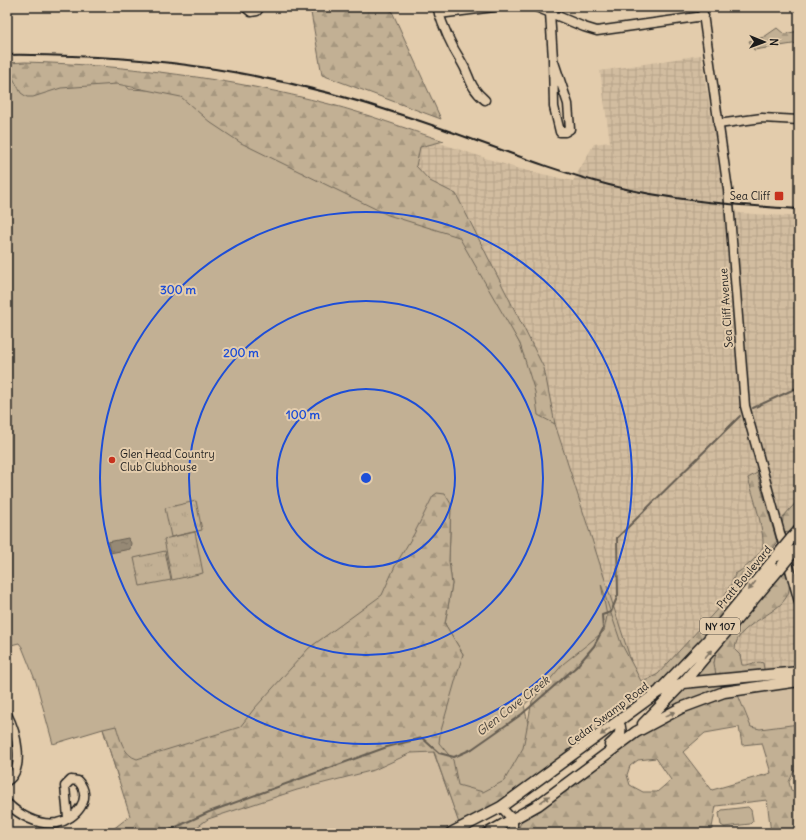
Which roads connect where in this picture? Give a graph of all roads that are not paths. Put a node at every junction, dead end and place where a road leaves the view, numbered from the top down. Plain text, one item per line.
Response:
1 (245, 7) edge
2 (260, 7) edge
3 (494, 7) edge
4 (536, 7) edge
5 (702, 7) edge
6 (438, 10) edge
7 (550, 13) junction
8 (704, 16) junction
9 (553, 59) junction
10 (485, 100) dead end
11 (799, 120) edge
12 (718, 124) junction
13 (799, 530) edge
14 (795, 545) edge
15 (797, 587) edge
16 (799, 602) edge
17 (799, 672) edge
18 (799, 676) edge
19 (799, 681) edge
20 (683, 683) junction
21 (775, 684) junction
22 (658, 692) junction
23 (7, 714) edge
24 (618, 722) junction
25 (636, 732) junction
26 (7, 781) edge
27 (570, 781) junction
28 (7, 803) edge
29 (501, 807) junction
30 (68, 818) dead end
31 (513, 820) junction
32 (451, 833) edge
33 (488, 833) edge
34 (514, 833) edge

1 - 2 street
3 - 6 street
4 - 7 street
5 - 8 street, Sea Cliff Avenue
6 - 10 street
7 - 8 street
7 - 9 street
8 - 12 street, Sea Cliff Avenue
9 - 9 street
11 - 12 street
12 - 15 street, Sea Cliff Avenue
13 - 14 main road, Pratt Boulevard / NY 107
20 -> 14 main road, Pratt Boulevard / NY 107, bridge
14 -> 22 main road, Pratt Boulevard / NY 107, bridge
15 - 16 street, Sea Cliff Avenue
17 - 20 main road, Cedar Swamp Road
18 - 21 main road
19 - 21 main road
20 - 22 main road, Cedar Swamp Road
20 - 25 main road, Pratt Boulevard / NY 107
25 -> 21 main road
22 - 24 main road, Cedar Swamp Road / NY 107
23 - 26 street
24 - 27 main road
24 -> 29 main road, Cedar Swamp Road / NY 107
25 - 27 main road, NY 107
31 -> 27 main road, NY 107
28 - 30 street
29 - 31 street
29 - 32 main road, Cedar Swamp Road / NY 107
31 - 33 main road, NY 107
31 - 34 street

